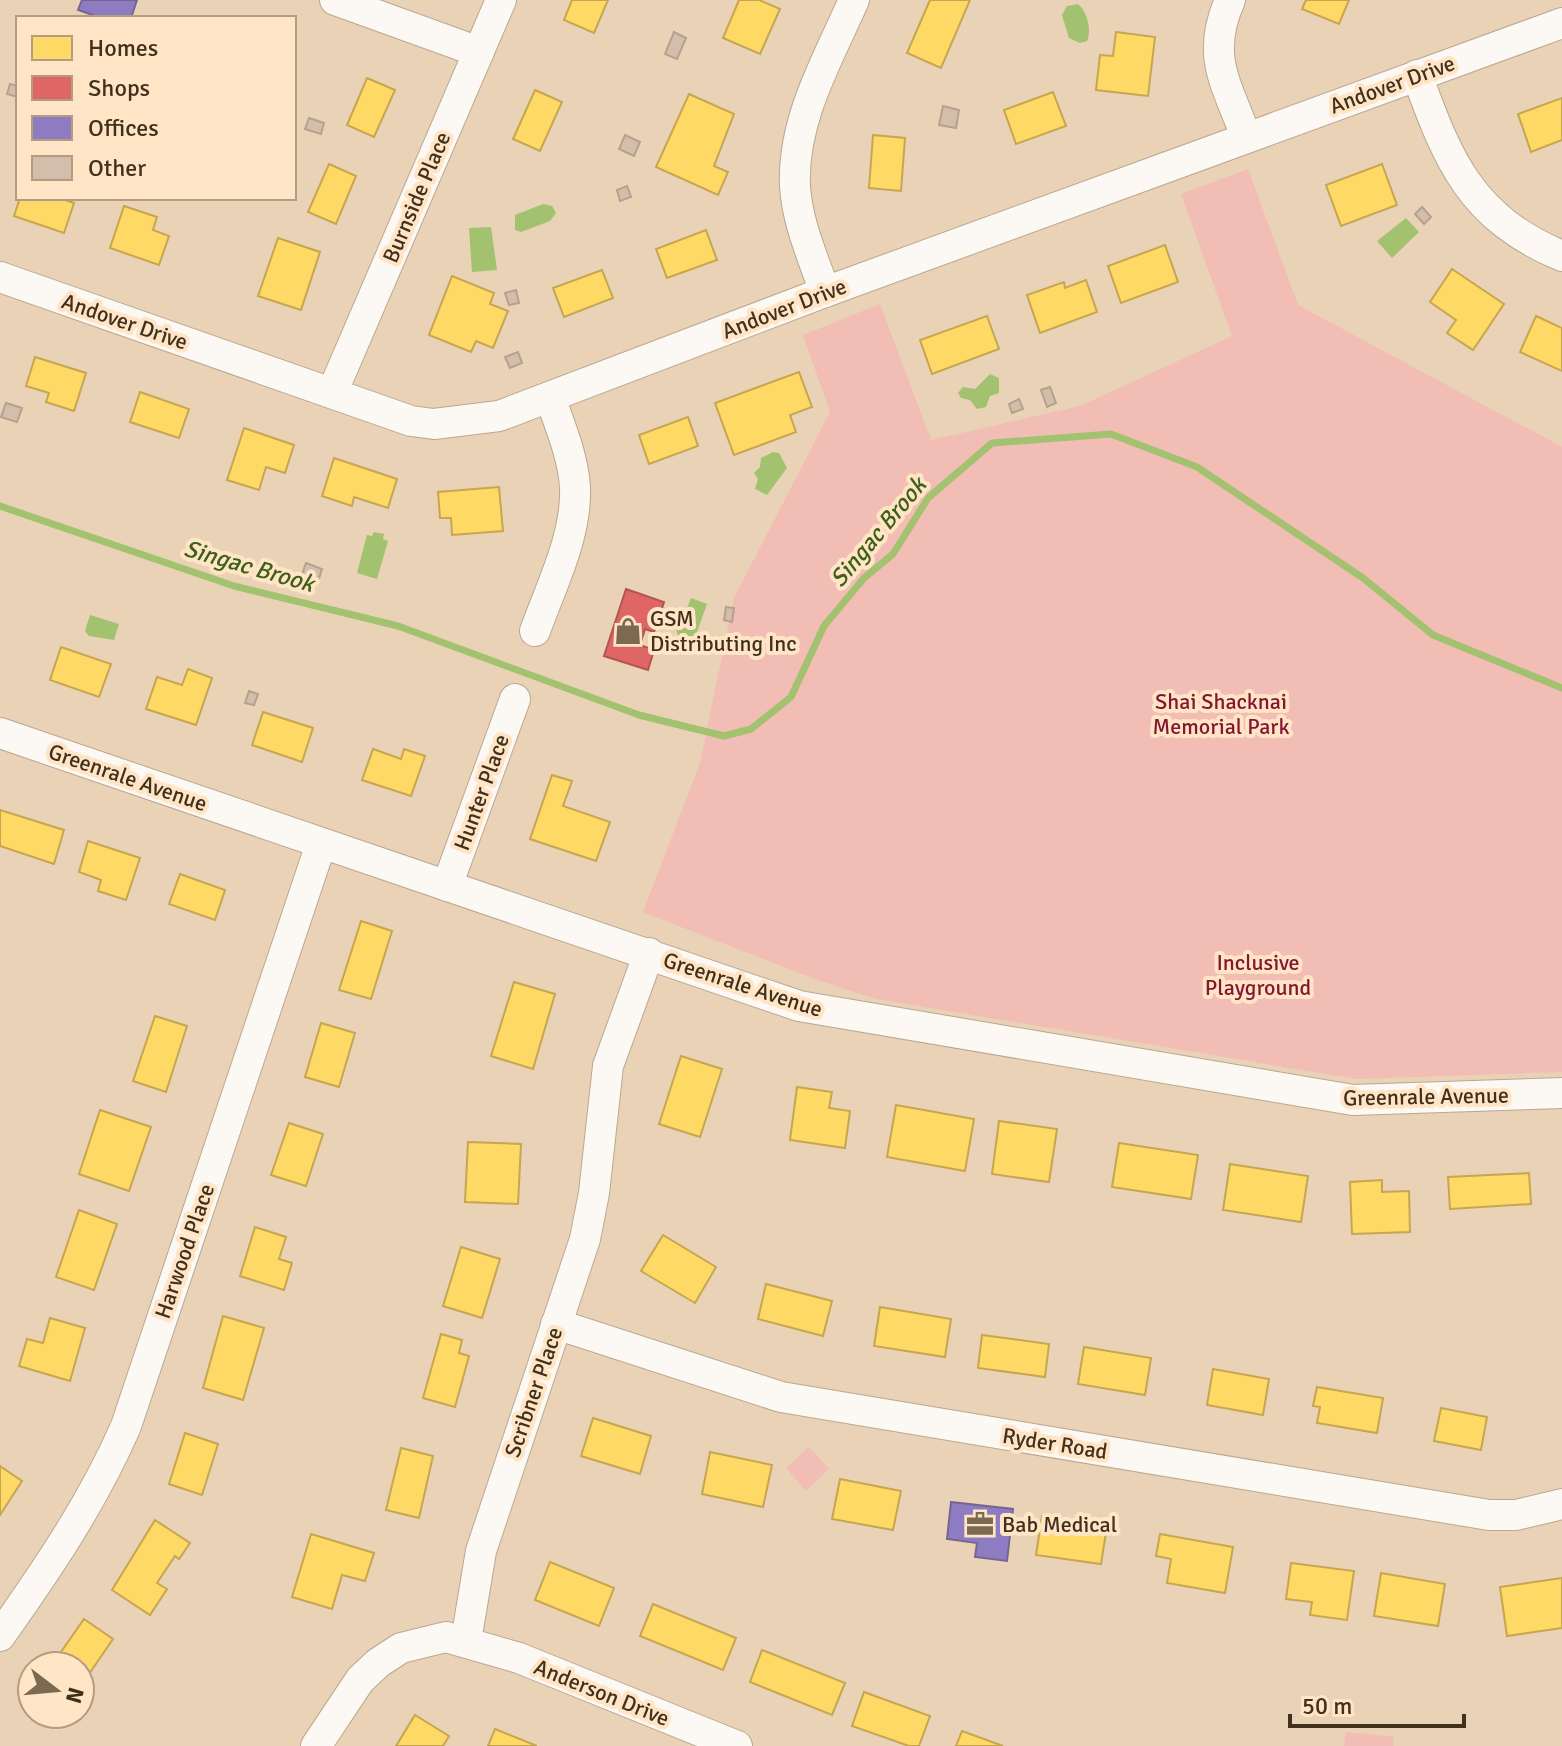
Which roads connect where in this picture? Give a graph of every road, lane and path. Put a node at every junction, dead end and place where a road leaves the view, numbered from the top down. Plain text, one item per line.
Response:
1 (335, 0) edge
2 (501, 0) edge
3 (854, 0) edge
4 (1230, 0) edge
5 (1562, 23) edge
6 (479, 52) junction
7 (1417, 75) junction
8 (1246, 137) junction
9 (1562, 256) edge
10 (0, 277) edge
11 (825, 292) junction
12 (332, 393) junction
13 (550, 397) junction
14 (535, 631) dead end
15 (515, 699) dead end
16 (0, 733) edge
17 (321, 844) junction
18 (447, 886) junction
19 (649, 953) junction
20 (1562, 1093) edge
21 (556, 1324) junction
22 (1562, 1504) edge
23 (4, 1621) edge
24 (466, 1641) junction
25 (316, 1746) edge
26 (737, 1746) edge

1 - 6 street
2 - 6 street, Burnside Place
3 - 11 street
4 - 8 street
5 - 7 street, Andover Drive
6 - 12 street, Burnside Place
7 - 8 street, Andover Drive
7 - 9 street
8 - 11 street, Andover Drive
10 - 12 street, Andover Drive
11 - 13 street, Andover Drive
12 - 13 street, Andover Drive
13 - 14 street
15 - 18 street, Hunter Place
16 - 17 street, Greenrale Avenue
17 - 18 street, Greenrale Avenue
17 - 23 street, Harwood Place
18 - 19 street, Greenrale Avenue
19 - 20 street, Greenrale Avenue
19 - 21 street, Scribner Place
21 - 22 street, Ryder Road
21 - 24 street, Scribner Place
24 - 25 street
24 - 26 street, Anderson Drive

